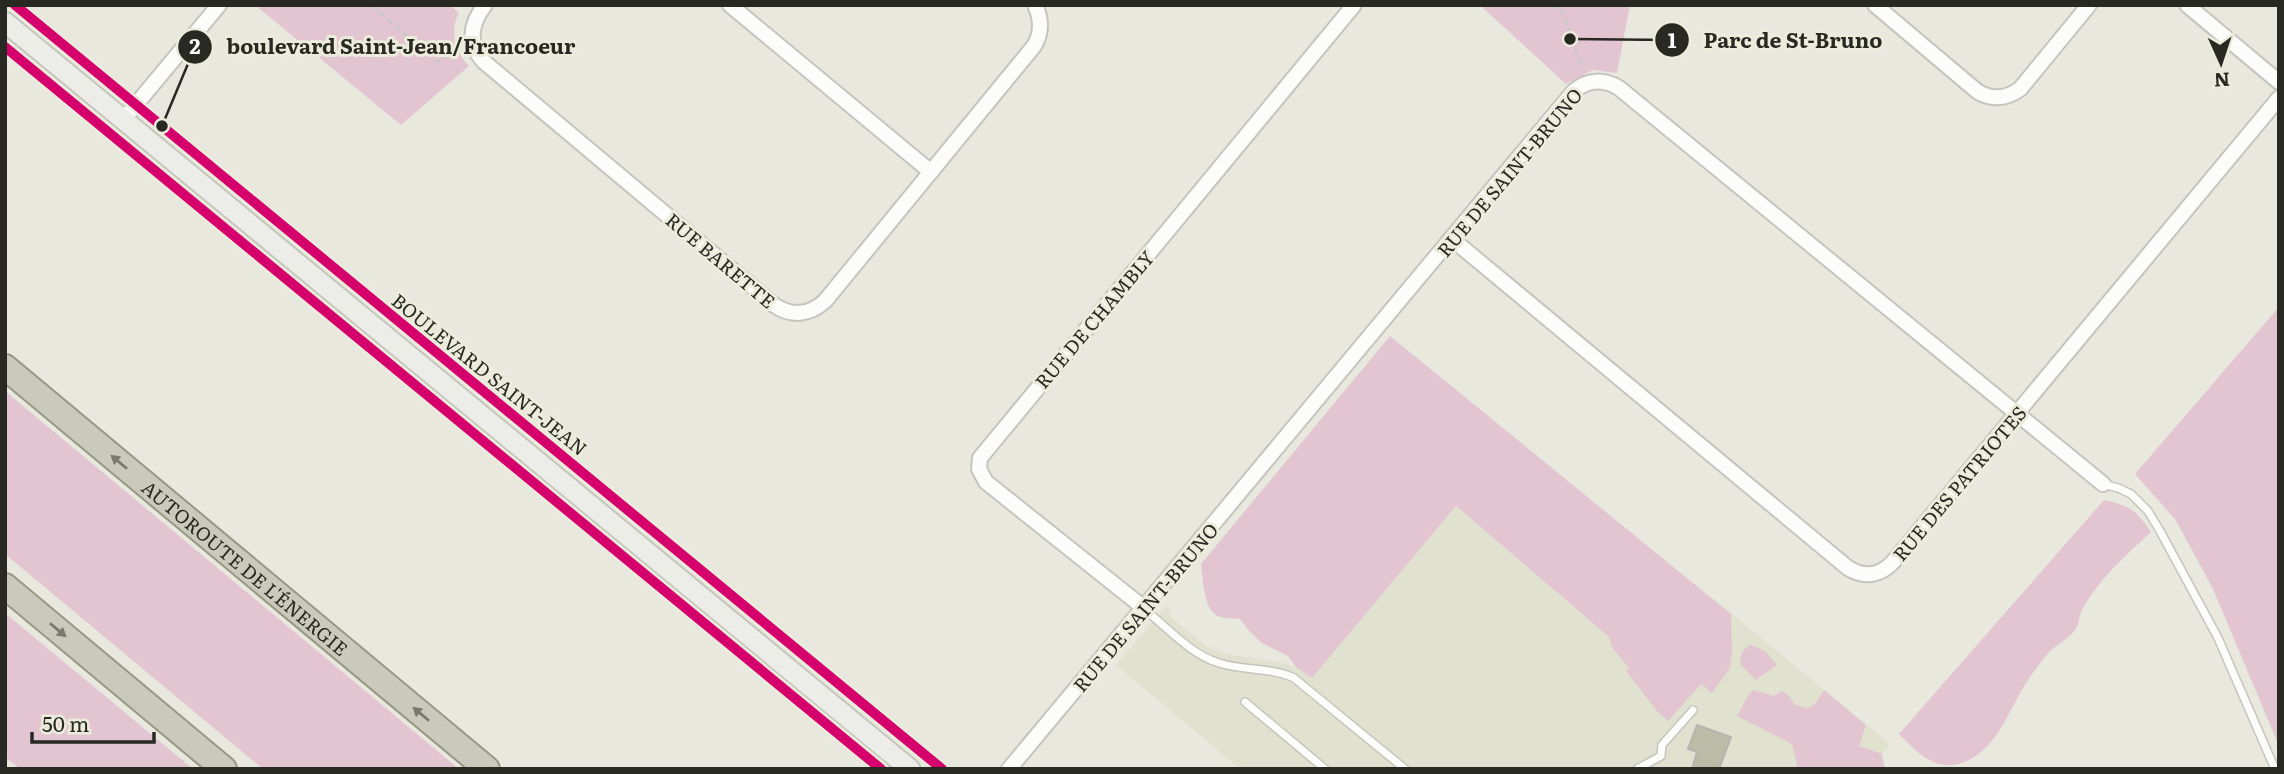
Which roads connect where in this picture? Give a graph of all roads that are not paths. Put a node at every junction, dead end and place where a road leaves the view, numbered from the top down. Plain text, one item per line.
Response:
1 (219, 5) edge
2 (485, 5) edge
3 (730, 5) edge
4 (1035, 5) edge
5 (1354, 5) edge
6 (1875, 5) edge
7 (2090, 5) edge
8 (2187, 5) edge
9 (5, 22) edge
10 (2279, 82) edge
11 (2279, 98) edge
12 (123, 120) junction
13 (931, 172) junction
14 (1452, 239) junction
15 (5, 367) edge
16 (2018, 413) junction
17 (2103, 484) joint
18 (5, 586) edge
19 (1144, 608) junction
20 (1245, 702) dead end
21 (1693, 710) dead end
22 (483, 765) edge
23 (1322, 768) edge
24 (224, 769) edge
25 (910, 769) edge
26 (1009, 769) edge
27 (1405, 769) edge
28 (1637, 769) edge
29 (2275, 769) edge

1 - 12 street
2 - 13 street, RUE BARETTE
3 - 13 street
4 - 13 street, RUE BARETTE
5 - 19 street, RUE DE CHAMBLY
6 - 7 street
8 - 10 street
9 - 12 street, BOULEVARD SAINT-JEAN
11 - 16 street, RUE DES PATRIOTES
12 - 25 street, BOULEVARD SAINT-JEAN
14 - 16 street, RUE DE SAINT-BRUNO
14 - 16 street, RUE DES PATRIOTES
14 - 19 street, RUE DE SAINT-BRUNO
22 -> 15 highway, AUTOROUTE DE L'ÉNERGIE
16 - 17 street, RUE DE SAINT-BRUNO
17 - 29 lane
18 -> 24 highway
19 - 26 street, RUE DE SAINT-BRUNO
19 - 27 lane
20 - 23 lane
21 - 28 lane

